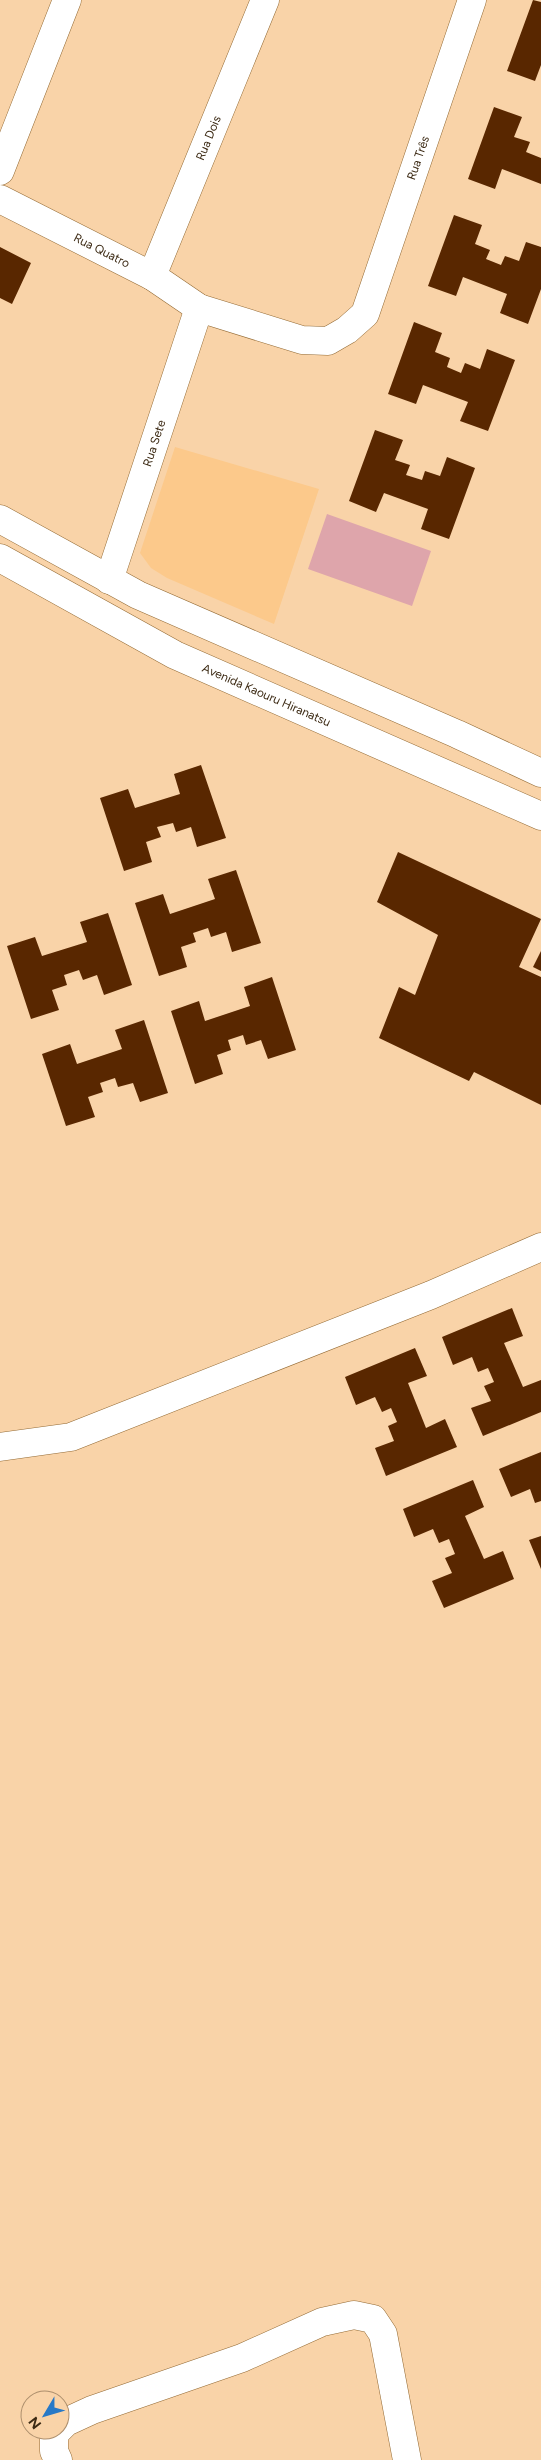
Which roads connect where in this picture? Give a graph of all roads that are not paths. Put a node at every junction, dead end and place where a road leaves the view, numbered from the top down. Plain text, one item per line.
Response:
1 (67, 0) edge
2 (265, 0) edge
3 (472, 0) edge
4 (0, 171) edge
5 (0, 199) edge
6 (152, 276) junction
7 (199, 308) junction
8 (0, 519) edge
9 (0, 558) edge
10 (109, 580) junction
11 (541, 773) edge
12 (541, 816) edge
13 (541, 1247) edge
14 (0, 1447) edge
15 (70, 2420) edge
16 (54, 2440) edge
17 (58, 2460) edge
18 (407, 2460) edge

1 - 4 street
2 - 6 street, Rua Dois
3 - 7 street, Rua Três
5 - 6 street, Rua Quatro
6 - 7 street, Rua Quatro
7 - 10 street, Rua Sete
8 - 10 street
9 - 12 street, Avenida Kaouru Hiranatsu
10 - 11 street
13 - 14 street
15 - 18 street
16 - 17 street

